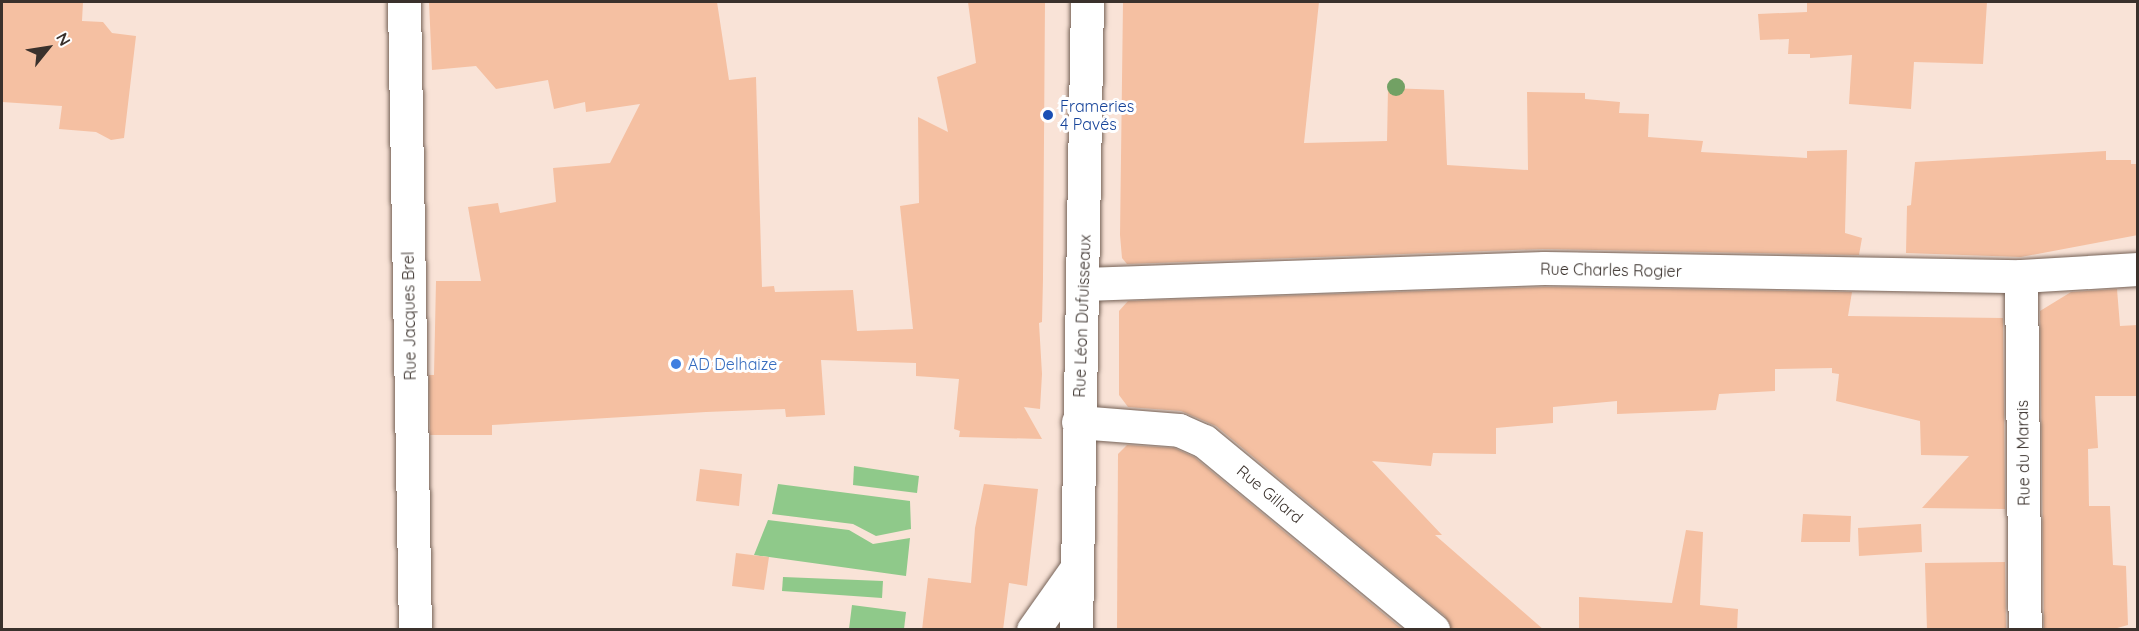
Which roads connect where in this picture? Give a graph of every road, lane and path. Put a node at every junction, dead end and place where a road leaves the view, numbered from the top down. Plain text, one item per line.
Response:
1 (404, 2) edge
2 (1087, 2) edge
3 (2138, 269) edge
4 (2021, 276) junction
5 (1084, 285) junction
6 (1078, 422) junction
7 (1076, 569) junction
8 (415, 630) edge
9 (1033, 630) edge
10 (1076, 630) edge
11 (1433, 630) edge
12 (2025, 630) edge

1 - 8 street, Rue Jacques Brel
2 - 5 street, Rue Léon Dufuisseaux
3 - 4 street, Rue Charles Rogier
4 - 5 street, Rue Charles Rogier
4 - 12 street, Rue du Marais
5 - 6 street, Rue Léon Dufuisseaux
6 - 7 street, Rue Léon Dufuisseaux
6 - 11 street, Rue Gillard
7 - 9 street
7 - 10 street, Rue Léon Dufuisseaux

